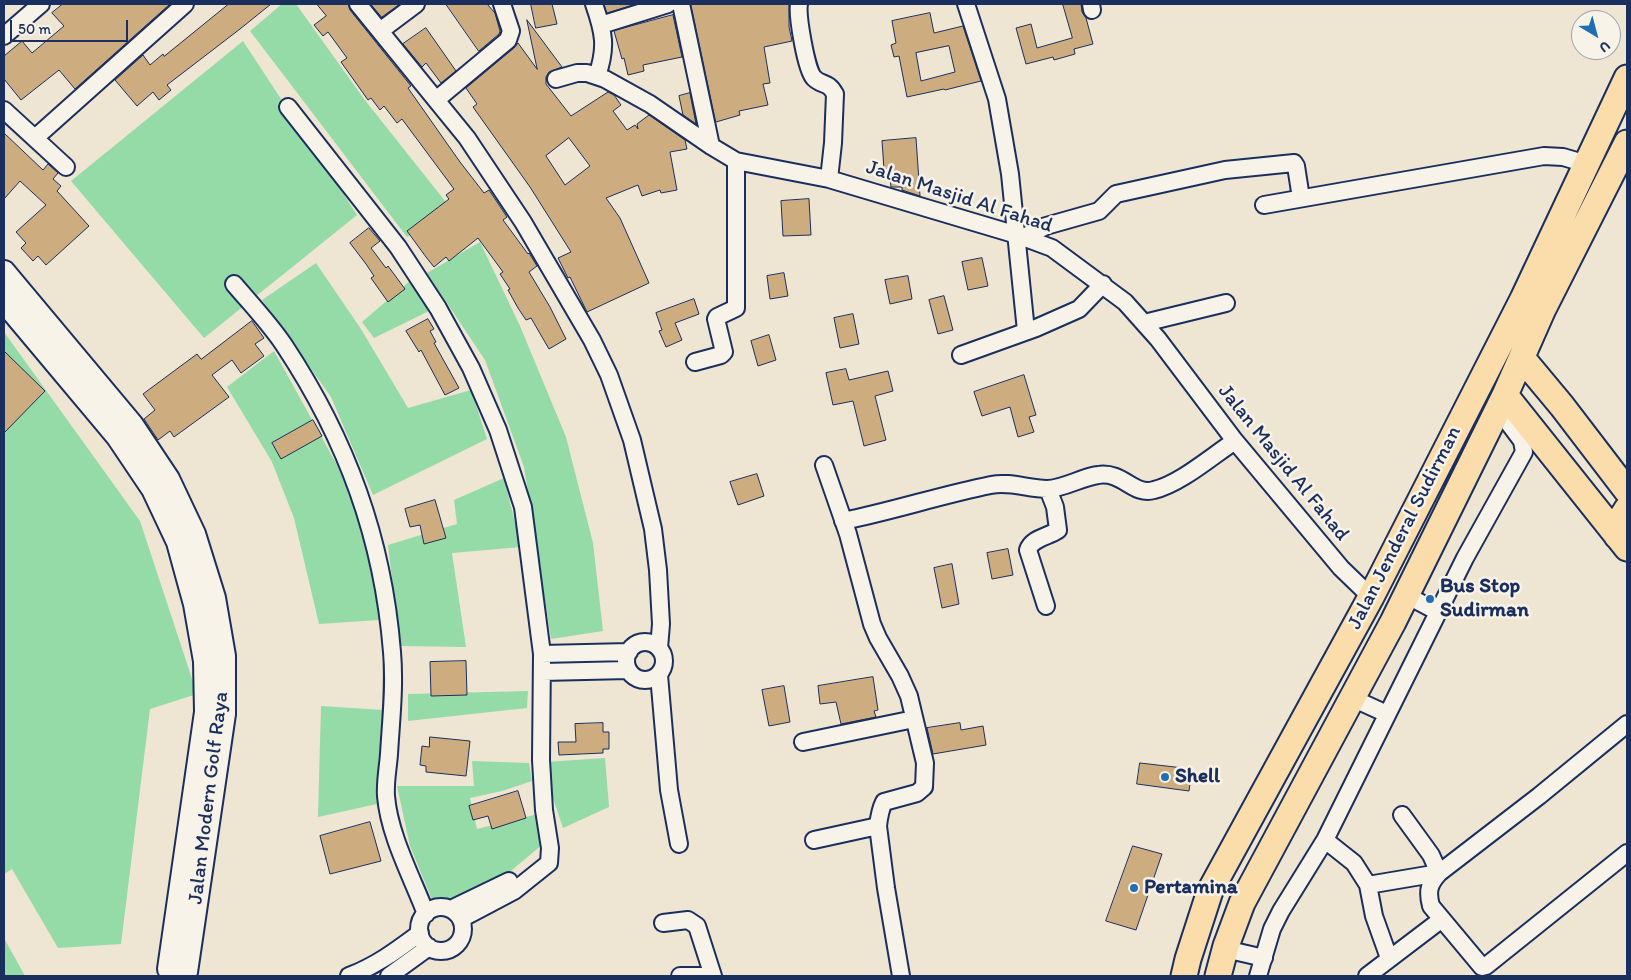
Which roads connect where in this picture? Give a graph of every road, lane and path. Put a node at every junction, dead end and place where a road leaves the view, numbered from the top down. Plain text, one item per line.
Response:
1 (41, 4) edge
2 (185, 4) edge
3 (358, 4) edge
4 (416, 4) edge
5 (502, 4) edge
6 (594, 4) edge
7 (668, 4) edge
8 (680, 4) edge
9 (800, 4) edge
10 (966, 4) edge
11 (601, 25) junction
12 (380, 31) junction
13 (4, 36) edge
14 (597, 76) junction
15 (1627, 78) edge
16 (556, 79) dead end
17 (436, 100) junction
18 (288, 107) dead end
19 (4, 110) edge
20 (35, 138) junction
21 (1627, 143) edge
22 (711, 146) junction
23 (736, 161) junction
24 (1587, 164) junction
25 (66, 167) dead end
26 (830, 179) junction
27 (1301, 198) junction
28 (1264, 205) dead end
29 (1021, 236) junction
30 (4, 272) edge
31 (234, 284) dead end
32 (1103, 284) junction
33 (4, 301) edge
34 (1226, 303) dead end
35 (1144, 323) junction
36 (1026, 331) junction
37 (961, 355) dead end
38 (1522, 358) junction
39 (695, 362) dead end
40 (1502, 402) junction
41 (1562, 406) junction
42 (1540, 437) junction
43 (1235, 441) junction
44 (824, 465) dead end
45 (1048, 489) junction
46 (1627, 491) edge
47 (1627, 509) edge
48 (843, 521) junction
49 (1622, 542) edge
50 (1406, 595) junction
51 (1370, 597) junction
52 (1046, 606) dead end
53 (1438, 612) junction
54 (660, 648) junction
55 (629, 652) junction
56 (542, 654) junction
57 (628, 670) junction
58 (542, 672) junction
59 (658, 675) junction
60 (1352, 698) junction
61 (1387, 714) junction
62 (914, 718) junction
63 (1627, 724) edge
64 (803, 742) dead end
65 (1402, 815) dead end
66 (878, 826) junction
67 (814, 840) dead end
68 (1325, 840) junction
69 (679, 844) dead end
70 (1627, 853) edge
71 (1439, 873) junction
72 (1368, 885) junction
73 (426, 914) junction
74 (456, 914) junction
75 (1442, 919) junction
76 (663, 923) dead end
77 (420, 933) junction
78 (429, 947) junction
79 (1225, 949) junction
80 (1264, 958) junction
81 (1389, 958) junction
82 (175, 973) edge
83 (349, 976) edge
84 (389, 976) edge
85 (680, 976) edge
86 (713, 976) edge
87 (901, 976) edge
88 (1184, 976) edge
89 (1218, 976) edge
90 (1258, 976) edge
91 (1367, 976) edge

1 - 13 street
2 - 20 street
3 - 12 street
4 - 12 street
5 - 17 street
6 - 11 street
7 - 11 street
8 - 22 street
9 - 26 street
10 - 29 street
11 - 14 street
12 - 17 street
14 - 16 street, Jalan Masjid Al Fahad
14 - 22 street, Jalan Masjid Al Fahad
15 - 24 main road, Jalan Jenderal Sudirman
17 - 54 street
18 - 56 street
19 - 20 street
20 - 25 street
21 - 38 main road, Jalan Jenderal Sudirman
22 - 23 street, Jalan Masjid Al Fahad
23 - 26 street, Jalan Masjid Al Fahad
23 - 39 street
24 - 27 street
24 - 51 main road, Jalan Jenderal Sudirman
26 - 29 street, Jalan Masjid Al Fahad
27 - 28 street
27 - 29 street
29 - 32 street, Jalan Masjid Al Fahad
29 - 36 street
30 - 82 street, Jalan Modern Golf Raya
31 - 73 street
32 - 35 street, Jalan Masjid Al Fahad
32 - 36 street
33 - 82 street, Jalan Modern Golf Raya
34 - 35 street
35 - 43 street, Jalan Masjid Al Fahad
36 - 37 street
38 - 40 main road, Jalan Jenderal Sudirman
38 - 41 main road
40 - 42 main road
40 - 50 main road, Jalan Jenderal Sudirman
40 - 53 street
41 - 42 main road
41 - 46 main road
42 - 49 main road
43 - 45 street
43 - 51 street, Jalan Masjid Al Fahad
44 - 48 street
45 - 48 street
45 - 52 street
47 - 49 main road
48 - 62 street
50 - 53 street
50 - 60 main road, Jalan Jenderal Sudirman
51 - 88 main road, Jalan Jenderal Sudirman
53 - 61 street
54 - 55 street
54 - 59 street
55 - 56 street
55 - 57 street
56 - 58 street
57 - 58 street
57 - 59 street
58 - 74 street
59 - 69 street
60 - 61 street
60 - 79 main road, Jalan Jenderal Sudirman
61 - 68 street
62 - 64 street
62 - 66 street
63 - 71 street
65 - 71 street
66 - 67 street
66 - 87 street
68 - 72 street
68 - 80 street
70 - 75 street
71 - 72 street
71 - 75 street
72 - 81 street
73 - 74 street
73 - 77 street
74 - 78 street
75 - 81 street
76 - 86 street
77 - 78 street
77 - 83 street
78 - 84 street
79 - 80 street
79 - 89 main road, Jalan Jenderal Sudirman
80 - 90 street
81 - 91 street
85 - 86 street

